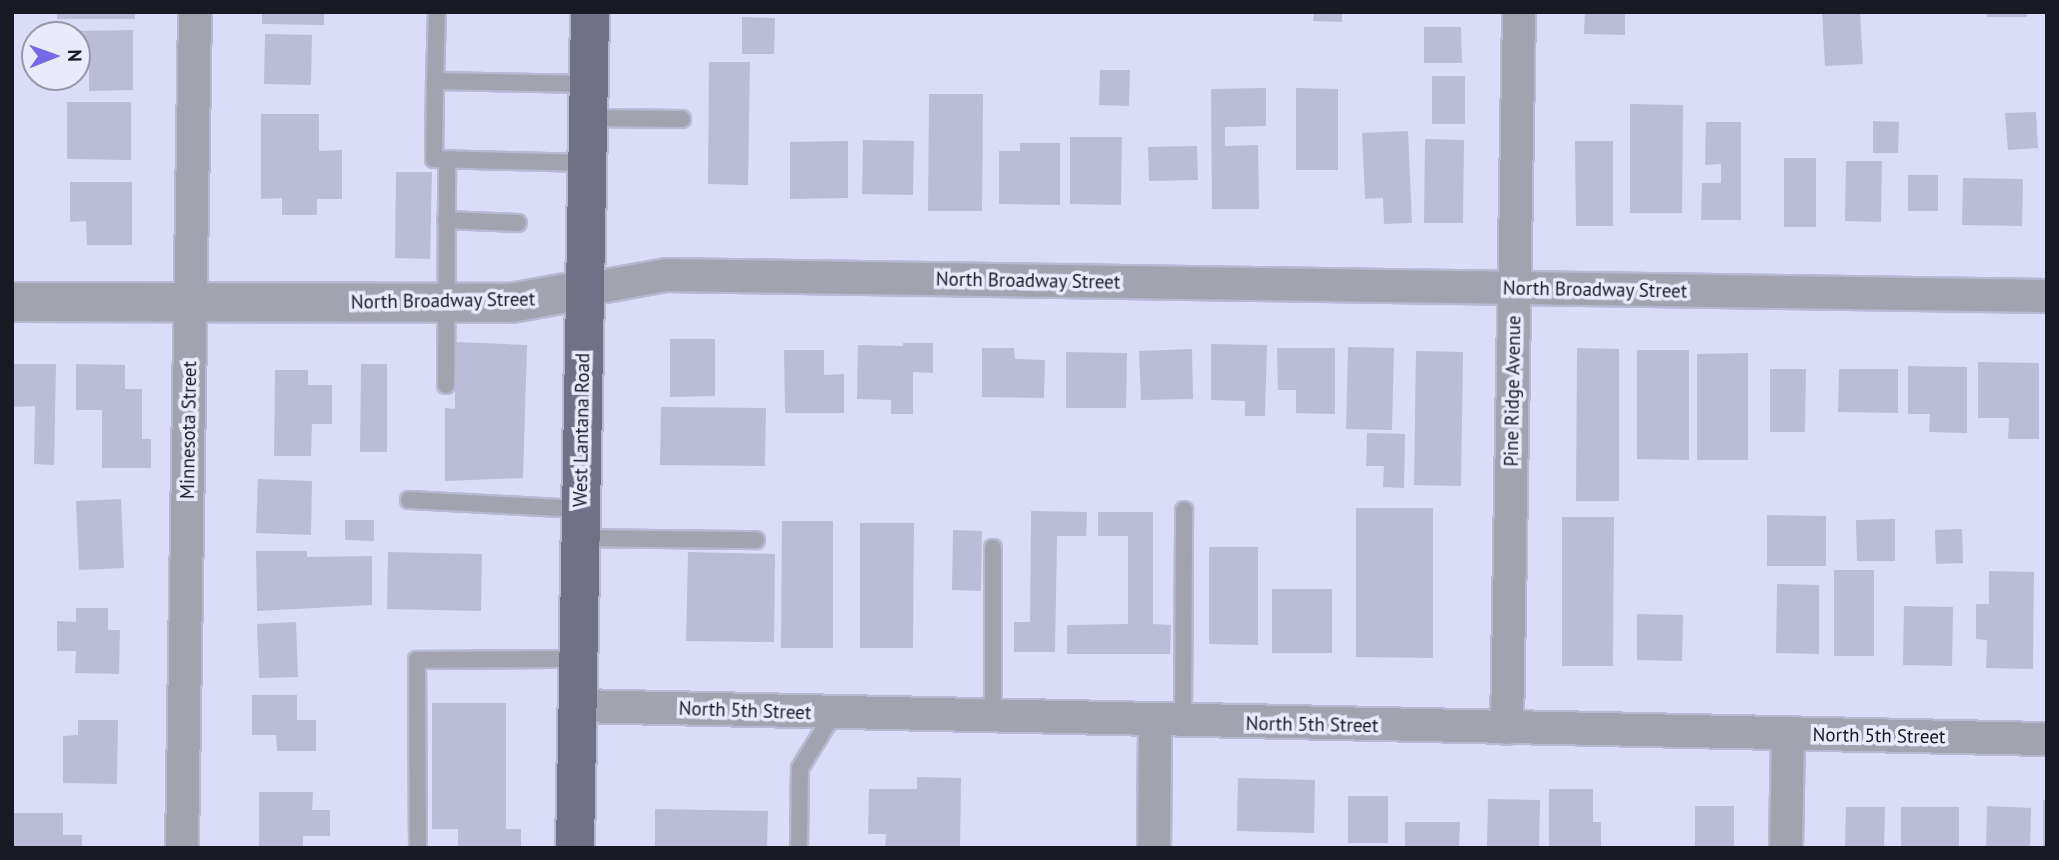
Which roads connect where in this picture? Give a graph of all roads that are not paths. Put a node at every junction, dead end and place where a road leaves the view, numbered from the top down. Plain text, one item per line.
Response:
1 (195, 12) edge
2 (437, 12) edge
3 (590, 12) edge
4 (1520, 12) edge
5 (435, 80) junction
6 (587, 101) junction
7 (682, 119) dead end
8 (447, 160) junction
9 (586, 163) junction
10 (446, 220) junction
11 (518, 223) dead end
12 (1515, 289) junction
13 (583, 290) junction
14 (2047, 296) edge
15 (12, 302) edge
16 (446, 303) junction
17 (191, 304) junction
18 (446, 385) dead end
19 (409, 500) dead end
20 (1184, 510) dead end
21 (581, 523) junction
22 (756, 540) dead end
23 (993, 548) dead end
24 (578, 659) junction
25 (577, 706) junction
26 (834, 713) junction
27 (993, 718) junction
28 (1169, 723) junction
29 (1507, 728) junction
30 (1788, 734) junction
31 (2047, 739) edge
32 (182, 848) edge
33 (418, 848) edge
34 (575, 848) edge
35 (799, 848) edge
36 (1154, 848) edge
37 (1786, 848) edge

1 - 17 street, Minnesota Street
2 - 5 lane
3 - 6 main road, West Lantana Road
4 - 12 street, Pine Ridge Avenue
5 - 6 lane
5 - 8 lane
6 - 7 lane
6 - 9 main road, West Lantana Road
8 - 9 lane
8 - 10 lane
9 - 13 main road, West Lantana Road
10 - 11 lane
10 - 16 lane
12 - 13 street, North Broadway Street
12 - 14 street, North Broadway Street
12 - 29 street, Pine Ridge Avenue
13 - 16 street, North Broadway Street
13 - 21 main road, West Lantana Road
15 - 17 street, North Broadway Street
16 - 17 street, North Broadway Street
16 - 18 lane
17 - 32 street, Minnesota Street
19 - 21 lane
20 - 28 lane
21 - 22 lane
21 - 24 main road, West Lantana Road
23 - 27 lane
24 - 25 main road, West Lantana Road
24 - 33 lane
25 - 26 street, North 5th Street
25 - 34 main road, West Lantana Road
26 - 27 street, North 5th Street
26 - 35 lane
27 - 28 street, North 5th Street
28 - 29 street, North 5th Street
28 - 36 street
29 - 30 street, North 5th Street
30 - 31 street, North 5th Street
30 - 37 street

